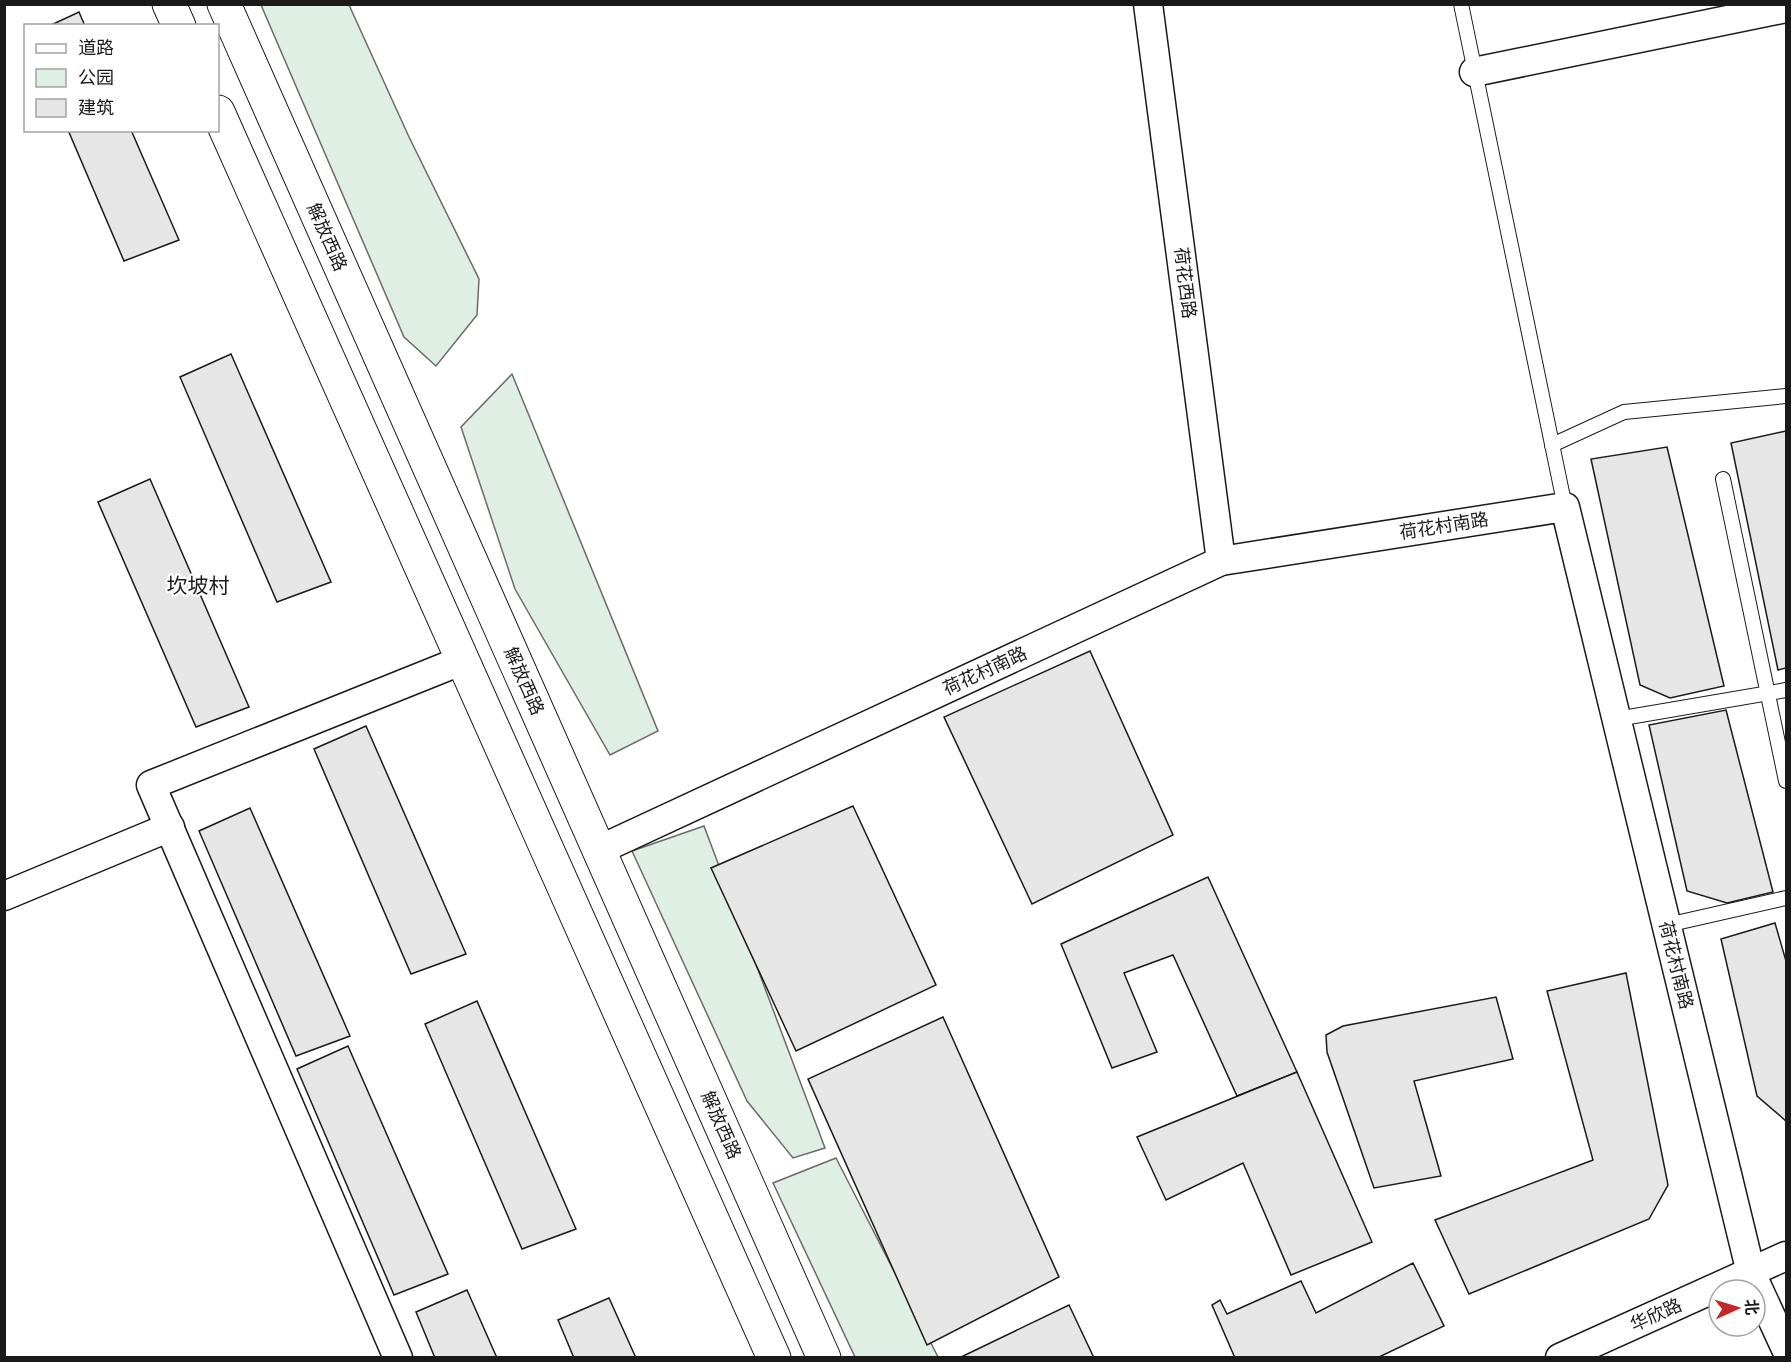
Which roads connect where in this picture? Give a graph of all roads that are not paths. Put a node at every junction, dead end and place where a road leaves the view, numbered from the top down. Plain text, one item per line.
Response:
1 (169, 4) edge
2 (224, 4) edge
3 (1148, 4) edge
4 (1461, 4) edge
5 (1786, 8) edge
6 (178, 24) edge
7 (1474, 72) junction
8 (219, 114) edge
9 (1786, 396) edge
10 (1552, 445) junction
11 (1723, 478) dead end
12 (1565, 507) junction
13 (1221, 561) junction
14 (463, 660) junction
15 (1786, 690) edge
16 (1767, 694) junction
17 (1617, 719) junction
18 (1786, 781) edge
19 (170, 827) junction
20 (598, 850) junction
21 (4, 896) edge
22 (1786, 898) edge
23 (1667, 925) junction
24 (1786, 1257) edge
25 (1751, 1273) junction
26 (1786, 1349) edge
27 (398, 1358) edge
28 (774, 1358) edge
29 (824, 1358) edge
30 (1560, 1358) edge

1 - 6 main road
2 - 20 main road, 解放西路
3 - 13 street, 荷花西路
4 - 7 lane
5 - 7 street
7 - 10 lane
8 - 14 main road
9 - 10 lane
10 - 12 lane
11 - 16 lane
12 - 13 street, 荷花村南路
12 - 17 street, 荷花村南路
13 - 20 street, 荷花村南路
14 - 19 street
14 - 28 main road
15 - 16 lane
16 - 17 lane
16 - 18 lane
17 - 23 street, 荷花村南路
19 - 21 street
19 - 27 street
20 - 29 main road, 解放西路
22 - 23 lane
23 - 25 street, 荷花村南路
24 - 25 street, 华欣路
25 - 26 street
25 - 30 street, 华欣路

